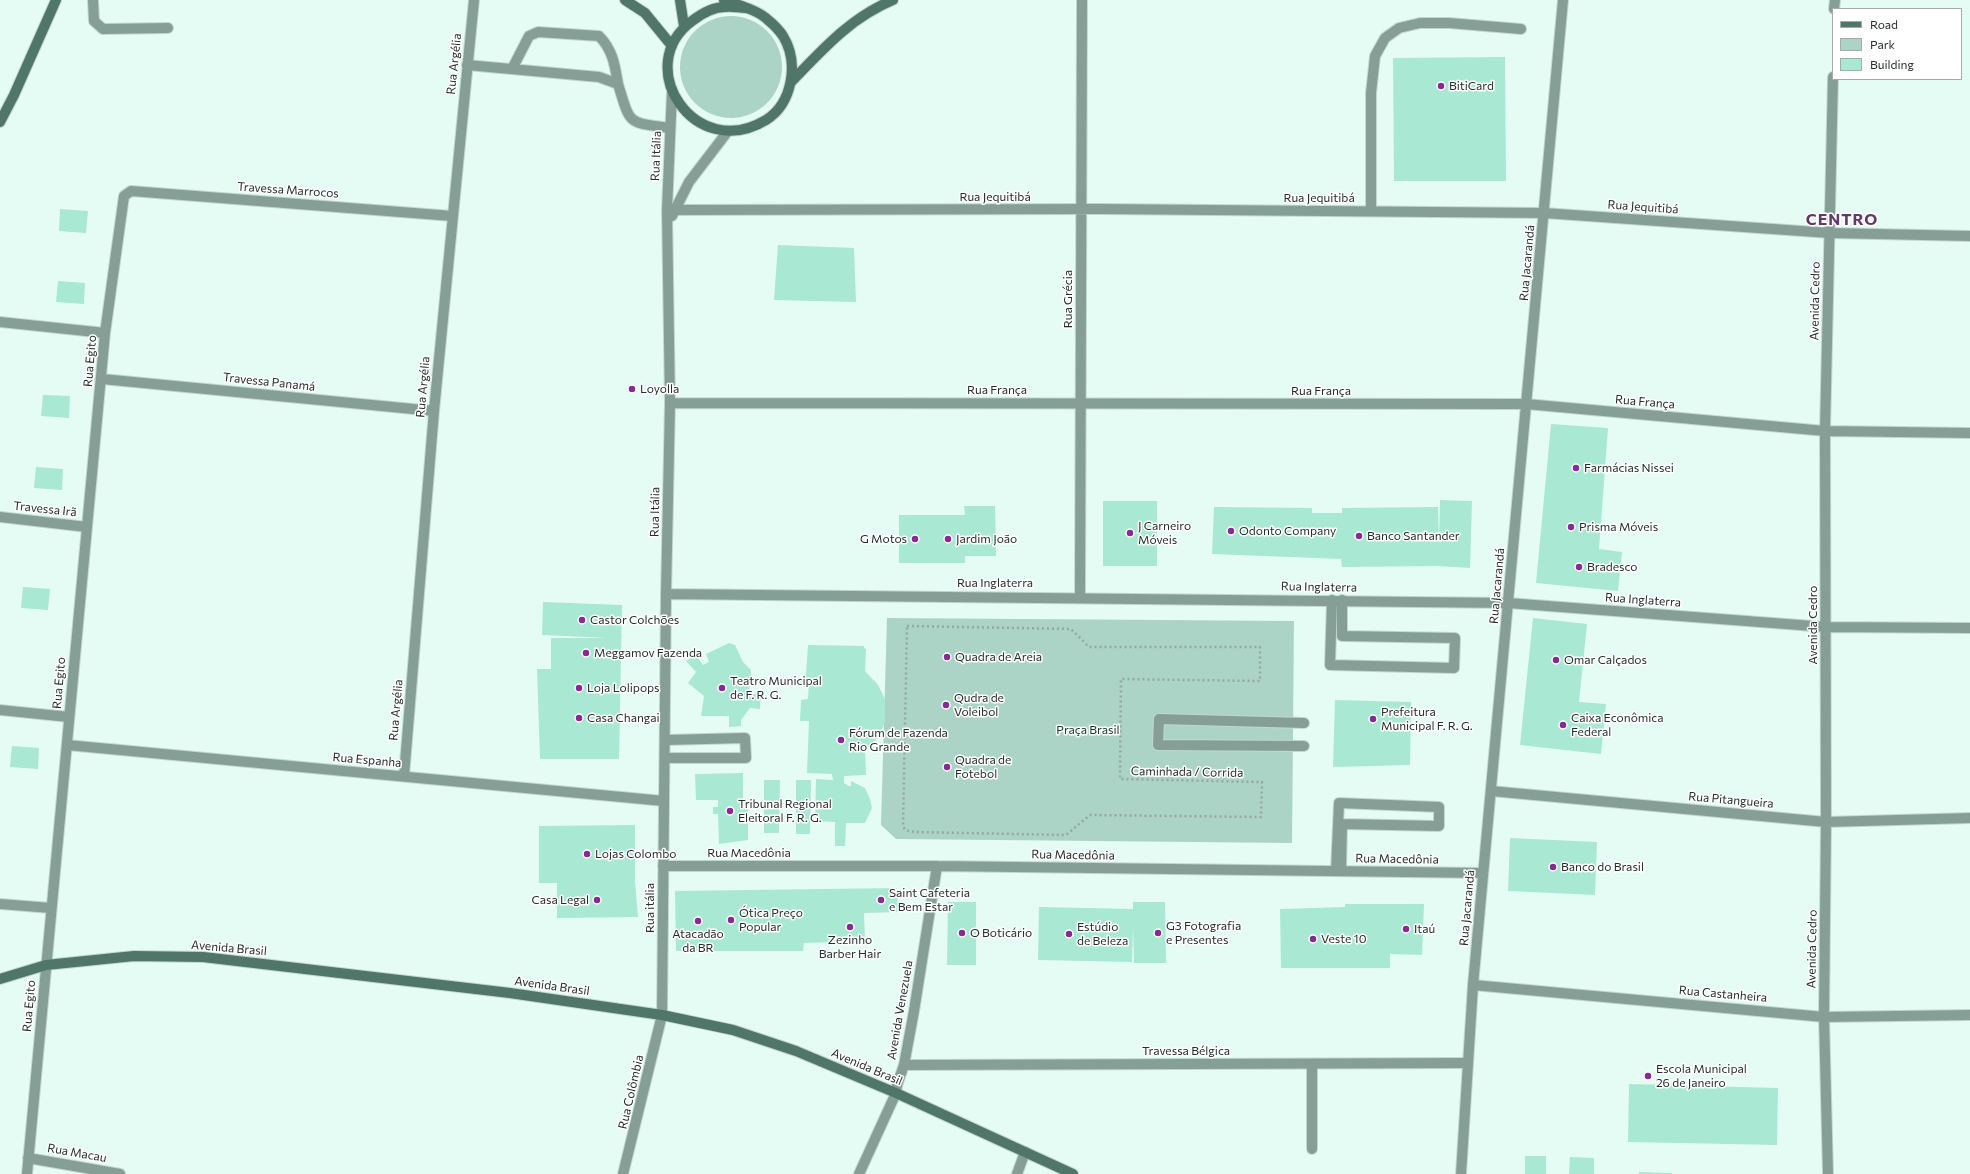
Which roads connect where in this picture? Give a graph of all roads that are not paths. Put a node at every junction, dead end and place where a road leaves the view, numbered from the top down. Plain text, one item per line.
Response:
1 (56, 0) edge
2 (93, 0) edge
3 (474, 0) edge
4 (625, 0) edge
5 (680, 0) edge
6 (724, 0) edge
7 (893, 0) edge
8 (1082, 0) edge
9 (1563, 0) edge
10 (746, 8) junction
11 (684, 26) junction
12 (168, 28) dead end
13 (1521, 29) dead end
14 (672, 46) junction
15 (467, 65) junction
16 (512, 69) junction
17 (1833, 80) edge
18 (791, 82) junction
19 (618, 84) junction
20 (672, 90) junction
21 (0, 122) edge
22 (670, 128) junction
23 (728, 131) junction
24 (124, 196) joint
25 (1081, 210) junction
26 (671, 211) junction
27 (1371, 211) junction
28 (1544, 213) junction
29 (452, 216) junction
30 (1830, 233) junction
31 (1970, 236) edge
32 (0, 322) edge
33 (105, 333) junction
34 (102, 379) junction
35 (1081, 402) junction
36 (670, 403) junction
37 (1526, 404) junction
38 (434, 411) junction
39 (1825, 431) junction
40 (1970, 433) edge
41 (0, 517) edge
42 (87, 527) junction
43 (666, 594) junction
44 (1080, 597) junction
45 (1337, 600) junction
46 (1508, 603) junction
47 (1826, 627) junction
48 (1970, 628) edge
49 (0, 710) edge
50 (69, 716) junction
51 (1304, 723) dead end
52 (665, 740) junction
53 (67, 745) junction
54 (1304, 746) dead end
55 (664, 758) junction
56 (404, 776) junction
57 (1491, 791) junction
58 (664, 802) junction
59 (1970, 818) edge
60 (1826, 822) junction
61 (663, 866) junction
62 (937, 866) junction
63 (1338, 871) junction
64 (1483, 873) junction
65 (0, 904) edge
66 (51, 908) junction
67 (46, 965) junction
68 (0, 979) edge
69 (1473, 985) junction
70 (662, 1015) junction
71 (1970, 1015) edge
72 (1824, 1016) junction
73 (1468, 1063) junction
74 (1312, 1064) junction
75 (904, 1065) junction
76 (896, 1093) junction
77 (1312, 1150) dead end
78 (1025, 1152) junction
79 (28, 1158) junction
80 (1059, 1171) edge
81 (27, 1174) edge
82 (120, 1174) edge
83 (623, 1174) edge
84 (859, 1174) edge
85 (1017, 1174) edge
86 (1073, 1174) edge
87 (1461, 1174) edge
88 (1828, 1174) edge

1 - 21 main road
2 - 12 street
3 - 15 street, Rua Argélia
4 - 14 main road
5 - 11 main road
6 - 10 main road
7 - 18 main road
8 - 25 street, Rua Grécia
9 - 28 street, Rua Jacarandá
10 - 11 main road
10 - 18 main road
11 - 14 main road
13 - 27 street
14 - 20 main road
15 - 16 street
15 - 29 street, Rua Argélia
16 - 19 street
16 - 19 street
17 - 30 street, Avenida Cedro
18 - 23 main road
19 - 22 street
20 - 22 street, Rua Itália
20 - 23 main road
22 - 26 street, Rua Itália
23 - 26 street, Rua Itália
24 - 29 street, Travessa Marrocos
24 - 33 street, Rua Egito
25 - 26 street, Rua Jequitibá
25 - 27 street, Rua Jequitibá
25 - 35 street, Rua Grécia
26 - 36 street, Rua Itália
27 - 28 street, Rua Jequitibá
28 - 30 street, Rua Jequitibá
28 - 37 street, Rua Jacarandá
29 - 38 street, Rua Argélia
30 - 31 street, Rua Jequitibá
30 - 39 street, Avenida Cedro
32 - 33 street
33 - 34 street, Rua Egito
34 - 38 street, Travessa Panamá
34 - 42 street, Rua Egito
35 - 36 street, Rua França
35 - 37 street, Rua França
35 - 44 street, Rua Grécia
36 - 43 street, Rua Itália
37 - 39 street, Rua França
37 - 46 street, Rua Jacarandá
38 - 56 street, Rua Argélia
39 - 40 street, Rua França
39 - 47 street, Avenida Cedro
41 - 42 street, Travessa Irã
42 - 50 street, Rua Egito
43 - 44 street, Rua Inglaterra
43 - 52 street, Rua Itália
44 - 45 street, Rua Inglaterra
45 - 45 street
45 - 46 street, Rua Inglaterra
46 - 47 street, Rua Inglaterra
46 - 57 street, Rua Jacarandá
47 - 48 street, Rua Inglaterra
47 - 60 street, Avenida Cedro
49 - 50 street
50 - 53 street, Rua Egito
51 - 54 street
52 - 55 street, Rua Itália
52 - 55 street
53 - 56 street, Rua Espanha
53 - 66 street, Rua Egito
55 - 58 street, Rua Itália
56 - 58 street, Rua Espanha
57 - 60 street, Rua Pitangueira
57 - 64 street, Rua Jacarandá
58 - 61 street, Rua itália
59 - 60 street, Rua Pitangueira
60 - 72 street, Avenida Cedro
61 - 62 street, Rua Macedônia
61 - 70 street, Rua itália
62 - 63 street, Rua Macedônia
62 - 75 street, Avenida Venezuela
63 - 63 street
63 - 64 street, Rua Macedônia
64 - 69 street, Rua Jacarandá
65 - 66 street
66 - 67 street, Rua Egito
67 - 68 main road, Avenida Brasil
67 - 70 main road, Avenida Brasil
67 - 79 street, Rua Egito
69 - 72 street, Rua Castanheira
69 - 73 street, Rua Jacarandá
70 - 76 main road, Avenida Brasil
70 - 83 street, Rua Colômbia
71 - 72 street, Rua Castanheira
72 - 88 street, Avenida Cedro
73 - 74 street, Travessa Bélgica
73 - 87 street, Rua Jacarandá
74 - 75 street, Travessa Bélgica
74 - 77 street
75 - 76 street, Avenida Venezuela
76 - 78 main road, Avenida Brasil
76 - 84 street, Avenida Venezuela
78 - 80 main road, Avenida Brasil
78 - 85 street
79 - 81 street, Rua Egito
79 - 82 street, Rua Macau
80 - 86 main road, Avenida Brasil

